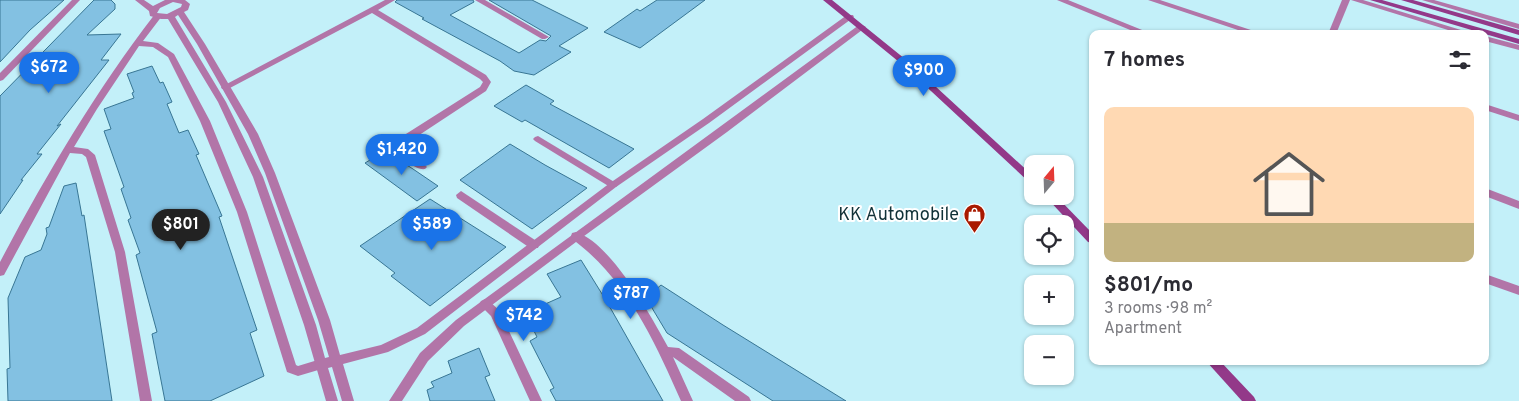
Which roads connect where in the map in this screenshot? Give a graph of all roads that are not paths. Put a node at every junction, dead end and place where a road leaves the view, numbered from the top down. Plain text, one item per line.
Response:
1 (76, 0) edge
2 (139, 0) edge
3 (391, 0) edge
4 (479, 0) edge
5 (827, 0) edge
6 (1061, 0) edge
7 (1152, 0) edge
8 (1346, 0) edge
9 (1355, 0) edge
10 (1374, 0) edge
11 (1405, 0) edge
12 (1426, 0) edge
13 (1454, 0) edge
14 (372, 10) junction
15 (156, 13) junction
16 (1472, 13) junction
17 (175, 14) junction
18 (850, 17) junction
19 (862, 27) junction
20 (1519, 27) edge
21 (1138, 30) edge
22 (1246, 30) edge
23 (1334, 30) edge
24 (1456, 30) edge
25 (1478, 30) edge
26 (1489, 33) edge
27 (1519, 33) edge
28 (545, 36) dead end
29 (1489, 39) edge
30 (1519, 42) edge
31 (137, 43) junction
32 (1519, 48) edge
33 (0, 78) edge
34 (225, 87) junction
35 (1489, 108) edge
36 (1519, 118) edge
37 (706, 121) junction
38 (724, 130) junction
39 (538, 139) dead end
40 (67, 149) junction
41 (422, 167) dead end
42 (1024, 172) edge
43 (627, 176) junction
44 (614, 185) junction
45 (645, 188) junction
46 (1489, 194) edge
47 (461, 195) dead end
48 (1059, 205) edge
49 (1519, 205) edge
50 (576, 236) junction
51 (1089, 236) edge
52 (534, 245) junction
53 (0, 272) edge
54 (1489, 280) edge
55 (1519, 291) edge
56 (485, 304) junction
57 (447, 311) junction
58 (460, 322) junction
59 (664, 352) junction
60 (336, 361) junction
61 (321, 364) junction
62 (1216, 365) edge
63 (146, 401) edge
64 (332, 401) edge
65 (348, 401) edge
66 (395, 401) edge
67 (536, 401) edge
68 (687, 401) edge
69 (745, 401) edge
70 (1250, 401) edge

1 - 33 street
2 - 15 street
3 - 14 street
4 - 28 street
5 - 18 main road
6 - 21 street
7 - 22 street
8 - 23 street
9 - 24 street
10 - 25 main road
11 - 27 main road
12 - 16 street
13 - 16 street
14 - 34 street
14 - 41 street
15 - 17 street
15 - 17 street
15 - 31 street
16 - 20 street
17 - 34 street
17 - 61 street
18 - 19 main road
18 - 37 street
19 - 38 street
19 - 42 main road
26 - 30 main road
29 - 32 street
31 - 40 street
31 - 61 street
34 - 60 street
35 - 36 street
37 - 38 street
37 - 43 street
38 - 45 street
39 - 44 street
40 - 53 street
40 - 63 street
43 - 44 street
43 - 45 street
44 - 52 street
45 - 50 street
46 - 49 street
47 - 52 street
48 - 51 main road
50 - 56 street
50 - 59 street
52 - 57 street
54 - 55 street
56 - 58 street
56 - 67 street
57 - 58 street
57 - 60 street
58 - 66 street
59 - 68 street
59 - 69 street
60 - 61 street
60 - 65 street
61 - 64 street
62 - 70 main road

